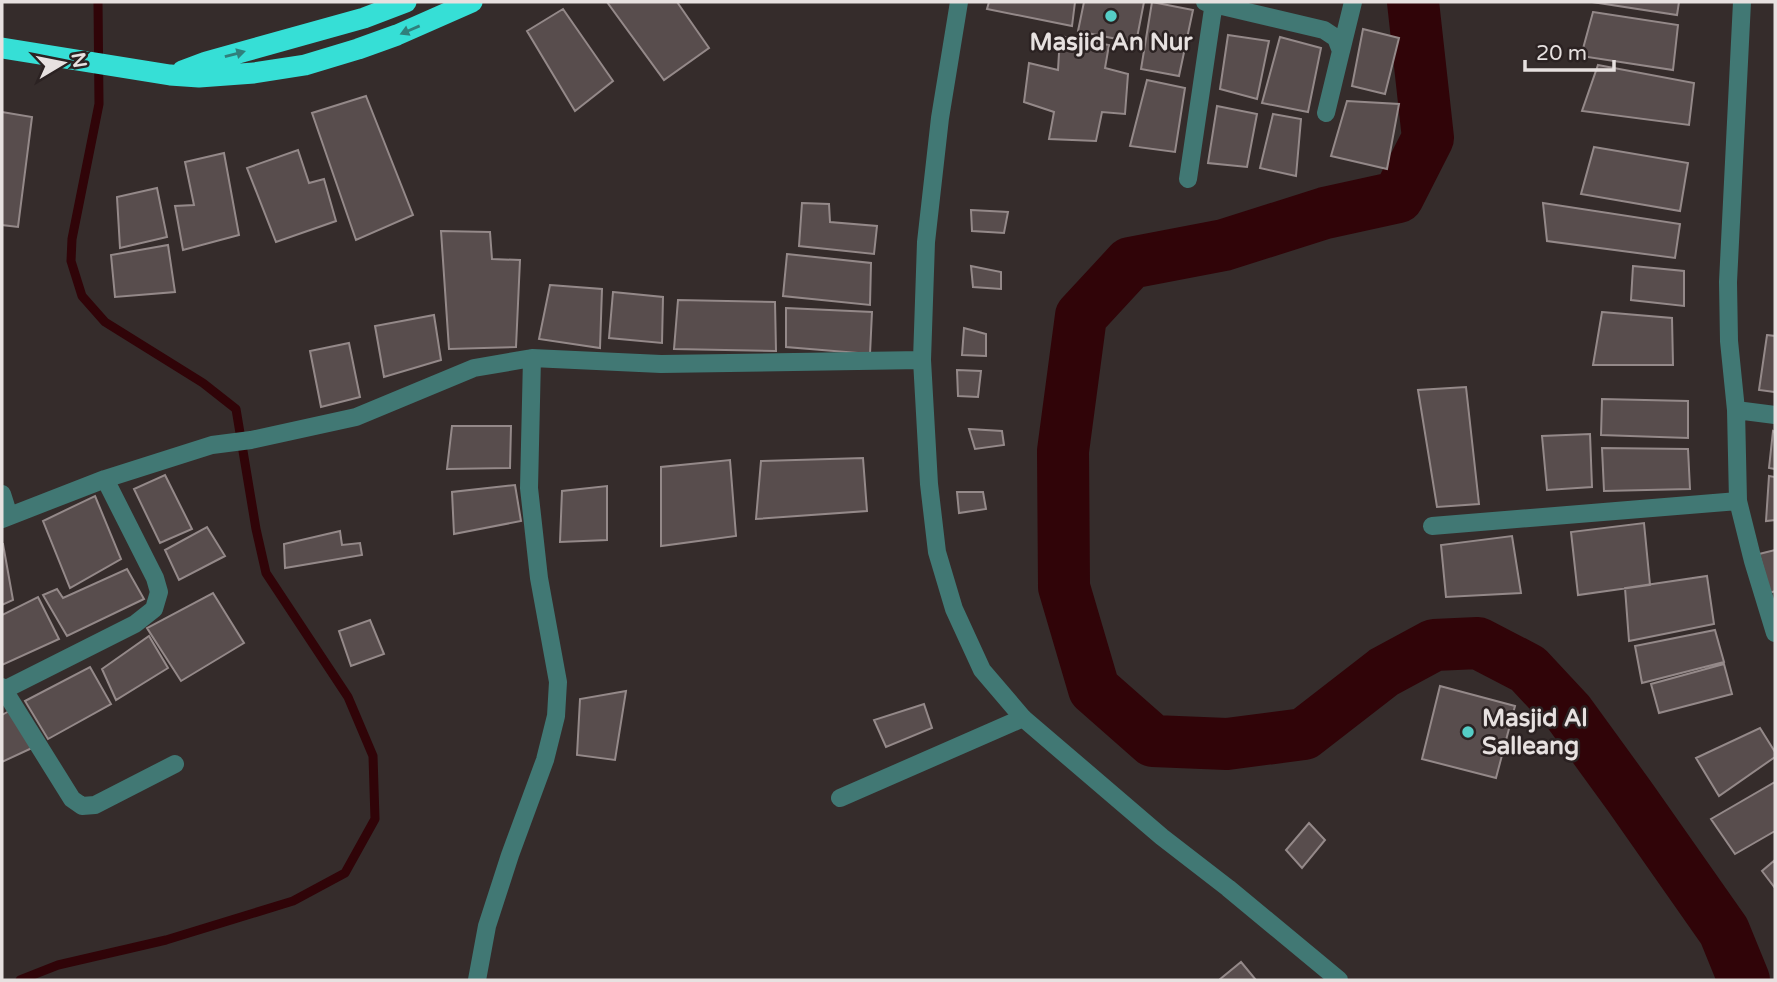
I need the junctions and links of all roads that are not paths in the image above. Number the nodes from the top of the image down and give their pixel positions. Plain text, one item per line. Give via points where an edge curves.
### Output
1 (406, 2) edge
2 (472, 2) edge
3 (959, 2) edge
4 (1353, 2) edge
5 (1742, 2) edge
6 (1211, 3) edge
7 (2, 48) edge
8 (1341, 51) junction
9 (170, 75) junction
10 (1326, 113) dead end
11 (1188, 179) dead end
12 (532, 358) junction
13 (922, 359) junction
14 (1736, 410) junction
15 (1775, 415) edge
16 (105, 479) junction
17 (2, 494) edge
18 (1738, 501) junction
19 (5, 518) edge
20 (1432, 526) dead end
21 (1775, 633) edge
22 (3, 689) edge
23 (1023, 718) junction
24 (175, 764) dead end
25 (840, 798) dead end
26 (477, 980) edge
27 (1339, 980) edge

9 -> 1 highway
2 -> 9 highway via 358,50 305,65 254,73
3 - 13 street via 926,242
4 - 8 street
5 - 14 street via 1728,282 1728,341
6 - 8 street via 1324,30 1336,38
6 - 11 street
7 - 9 highway
8 - 10 street
12 - 13 street via 661,364
12 - 16 street via 474,368 356,417 212,445
12 - 26 street via 529,488 558,682 556,716 488,926
13 - 23 street via 937,552 954,609 982,670
14 - 15 street
14 - 18 street
16 - 19 street
16 - 22 street via 155,578 159,592 154,609 135,624
17 - 19 street
18 - 20 street
18 - 21 street
22 - 24 street via 72,799 82,806 95,805
23 - 25 street
23 - 27 street

